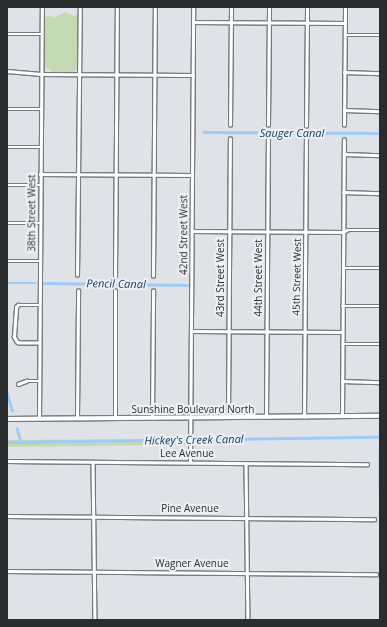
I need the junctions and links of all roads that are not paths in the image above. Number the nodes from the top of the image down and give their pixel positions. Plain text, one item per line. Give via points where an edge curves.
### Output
1 (42, 7) edge
2 (80, 7) edge
3 (117, 7) edge
4 (155, 7) edge
5 (193, 7) edge
6 (231, 7) edge
7 (269, 7) edge
8 (307, 7) edge
9 (345, 7) edge
10 (193, 22) junction
11 (231, 22) junction
12 (269, 23) junction
13 (306, 23) junction
14 (345, 23) junction
15 (7, 34) edge
16 (42, 34) junction
17 (344, 35) junction
18 (380, 35) edge
19 (7, 71) edge
20 (344, 72) junction
21 (380, 73) edge
22 (41, 74) junction
23 (79, 74) junction
24 (117, 74) junction
25 (155, 75) junction
26 (192, 75) junction
27 (7, 109) edge
28 (41, 109) junction
29 (344, 110) junction
30 (380, 111) edge
31 (230, 125) dead end
32 (268, 125) dead end
33 (344, 125) dead end
34 (306, 126) dead end
35 (306, 137) dead end
36 (230, 139) dead end
37 (268, 140) dead end
38 (344, 140) dead end
39 (7, 147) edge
40 (40, 148) junction
41 (344, 154) junction
42 (380, 155) edge
43 (40, 174) junction
44 (78, 174) junction
45 (116, 174) junction
46 (154, 175) junction
47 (192, 175) junction
48 (7, 185) edge
49 (40, 185) junction
50 (343, 192) junction
51 (380, 193) edge
52 (7, 223) edge
53 (40, 223) junction
54 (379, 230) edge
55 (192, 232) junction
56 (229, 232) junction
57 (267, 232) junction
58 (305, 232) junction
59 (343, 232) junction
60 (7, 261) edge
61 (40, 261) junction
62 (343, 268) junction
63 (380, 268) edge
64 (78, 275) dead end
65 (115, 276) dead end
66 (153, 276) dead end
67 (78, 291) dead end
68 (115, 291) dead end
69 (153, 291) dead end
70 (40, 305) junction
71 (342, 306) junction
72 (380, 306) edge
73 (191, 331) junction
74 (229, 332) junction
75 (266, 332) junction
76 (304, 332) junction
77 (342, 332) junction
78 (39, 343) junction
79 (342, 344) junction
80 (380, 344) edge
81 (39, 381) junction
82 (342, 382) junction
83 (380, 382) edge
84 (18, 384) dead end
85 (304, 416) junction
86 (342, 416) junction
87 (380, 416) edge
88 (228, 417) junction
89 (266, 417) junction
90 (114, 418) junction
91 (152, 418) junction
92 (190, 418) junction
93 (7, 419) edge
94 (38, 419) junction
95 (77, 419) junction
96 (7, 461) edge
97 (93, 462) junction
98 (190, 462) junction
99 (246, 463) junction
100 (367, 464) dead end
101 (7, 516) edge
102 (94, 517) junction
103 (247, 518) junction
104 (374, 519) dead end
105 (7, 571) edge
106 (94, 571) junction
107 (247, 573) junction
108 (376, 574) dead end
109 (95, 620) edge
110 (248, 620) edge

1 - 16 street, 38th Street West
2 - 23 street
3 - 24 street
4 - 25 street
5 - 10 street, 42nd Street West
6 - 11 street
7 - 12 street
8 - 13 street
9 - 14 street
10 - 11 street
10 - 26 street, 42nd Street West
11 - 12 street
11 - 31 street
12 - 13 street
12 - 32 street
13 - 14 street
13 - 34 street
14 - 17 street
15 - 16 street
16 - 22 street, 38th Street West
17 - 18 street
17 - 20 street
19 - 22 street
20 - 21 street
20 - 29 street
22 - 23 street
22 - 28 street, 38th Street West
23 - 24 street
23 - 44 street
24 - 25 street
24 - 45 street
25 - 26 street
25 - 46 street
26 - 47 street, 42nd Street West
27 - 28 street
28 - 40 street, 38th Street West
29 - 30 street
29 - 33 street
35 - 58 street, 45th Street West
36 - 56 street, 43rd Street West
37 - 57 street, 44th Street West
38 - 41 street
39 - 40 street
40 - 43 street, 38th Street West
41 - 42 street
41 - 50 street
43 - 44 street
43 - 49 street, 38th Street West
44 - 45 street
44 - 64 street
45 - 46 street
45 - 65 street
46 - 47 street
46 - 66 street
47 - 55 street, 42nd Street West
48 - 49 street
49 - 53 street, 38th Street West
50 - 51 street
50 - 59 street
52 - 53 street
53 - 61 street, 38th Street West
54 - 59 street
55 - 56 street
55 - 73 street, 42nd Street West
56 - 57 street
56 - 74 street, 43rd Street West
57 - 58 street
57 - 75 street, 44th Street West
58 - 59 street
58 - 76 street, 45th Street West
59 - 62 street
60 - 61 street
61 - 70 street, 38th Street West
62 - 63 street
62 - 71 street
67 - 95 street
68 - 90 street
69 - 91 street
70 - 78 street, 38th Street West
70 - 78 street via 16,307 14,337 19,343
71 - 72 street
71 - 77 street
73 - 74 street
73 - 92 street, 42nd Street West
74 - 75 street
74 - 88 street, 43rd Street West
75 - 76 street
75 - 89 street, 44th Street West
76 - 77 street
76 - 85 street, 45th Street West
77 - 79 street
78 - 81 street, 38th Street West
79 - 80 street
79 - 82 street
81 - 84 street via 26,380
81 - 94 street, 38th Street West
82 - 83 street
82 - 86 street
85 - 86 street, Sunshine Boulevard North
85 - 89 street, Sunshine Boulevard North
86 - 87 street, Sunshine Boulevard North
88 - 89 street, Sunshine Boulevard North
88 - 92 street, Sunshine Boulevard North
90 - 91 street, Sunshine Boulevard North
90 - 95 street, Sunshine Boulevard North
91 - 92 street, Sunshine Boulevard North
92 - 98 street, 42nd Street West
93 - 94 street, Sunshine Boulevard North
94 - 95 street, Sunshine Boulevard North
96 - 97 street, Lee Avenue
97 - 98 street, Lee Avenue
97 - 102 street
98 - 99 street, Lee Avenue
99 - 100 street, Lee Avenue
99 - 103 street
101 - 102 street, Pine Avenue
102 - 103 street, Pine Avenue
102 - 106 street
103 - 104 street, Pine Avenue
103 - 107 street
105 - 106 street, Wagner Avenue
106 - 107 street, Wagner Avenue
106 - 109 street
107 - 108 street, Wagner Avenue
107 - 110 street

